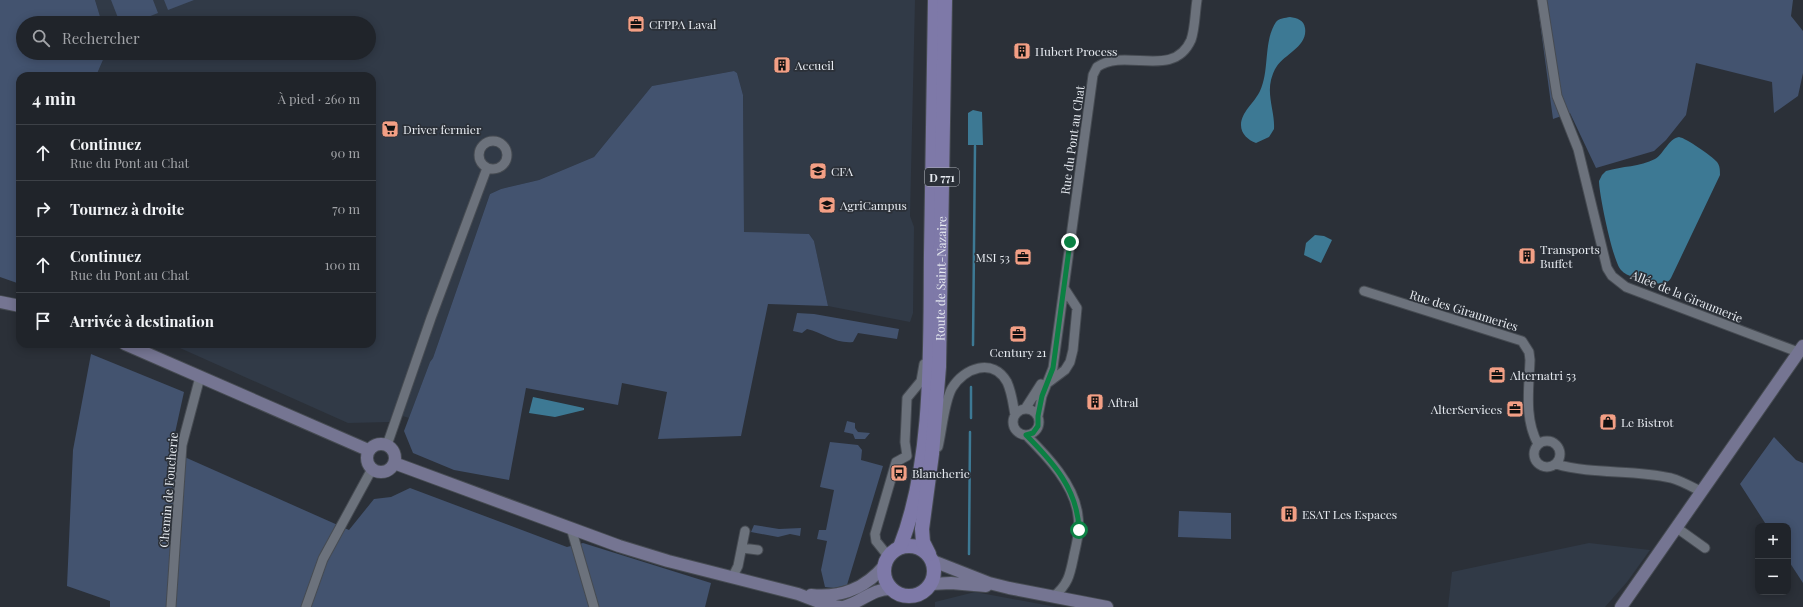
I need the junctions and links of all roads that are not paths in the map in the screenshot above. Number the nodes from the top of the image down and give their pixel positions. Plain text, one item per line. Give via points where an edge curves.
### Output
1 (935, 0) edge
2 (945, 0) edge
3 (1197, 0) edge
4 (1542, 0) edge
5 (487, 168) dead end
6 (1064, 288) junction
7 (1364, 291) dead end
8 (0, 302) edge
9 (16, 305) edge
10 (930, 321) junction
11 (134, 348) edge
12 (1800, 349) edge
13 (1054, 360) junction
14 (200, 377) junction
15 (1049, 382) junction
16 (1024, 409) junction
17 (1015, 415) junction
18 (1038, 416) junction
19 (1026, 435) junction
20 (1538, 444) junction
21 (387, 445) junction
22 (368, 450) junction
23 (907, 456) junction
24 (394, 463) junction
25 (1556, 464) junction
26 (921, 465) junction
27 (372, 469) junction
28 (1702, 492) junction
29 (927, 498) junction
30 (572, 528) junction
31 (1677, 528) junction
32 (745, 531) dead end
33 (900, 547) junction
34 (742, 548) junction
35 (1705, 548) dead end
36 (758, 550) dead end
37 (931, 557) junction
38 (886, 560) junction
39 (732, 578) junction
40 (866, 583) junction
41 (931, 584) junction
42 (1009, 588) junction
43 (798, 594) junction
44 (1053, 596) junction
45 (897, 597) edge
46 (919, 600) edge
47 (848, 606) edge
48 (171, 607) edge
49 (306, 607) edge
50 (594, 607) edge
51 (1107, 607) edge
52 (1622, 607) edge

1 - 10 main road, Route de Saint-Nazaire
2 - 29 main road, Route de Saint-Nazaire / D 771 via 939,367
3 - 6 street, Rue du Pont au Chat via 1191,38 1177,58 1111,61 1097,67 1093,75
4 - 12 street, Allée de la Giraumerie via 1557,96 1578,149 1607,268 1612,276 1626,287
5 - 21 street
6 - 13 street, Rue du Pont au Chat
6 - 15 street via 1077,308 1072,350 1070,362 1065,370
7 - 20 street, Rue des Giraumeries via 1522,341 1529,352 1530,360 1529,421
8 - 9 street
10 - 23 street via 921,381 907,398
10 - 26 main road, Route de Saint-Nazaire
11 - 14 street
12 - 28 street
13 - 15 street
13 - 16 street via 1037,393
14 - 22 street
14 - 48 street, Chemin de Foucherie via 182,445
15 - 18 street via 1042,396
16 - 17 street
16 - 18 street
17 - 19 street via 1014,426 1017,432
17 - 29 street via 1006,381 992,369 971,370 960,377 951,389 947,402
18 - 19 street via 1039,422 1035,431
19 - 44 street via 1064,481 1078,511 1079,530 1071,572 1068,582
20 - 25 street via 1546,441 1554,443 1559,449 1560,457
20 - 25 street, Rue des Giraumeries via 1534,451 1534,459 1540,466
21 - 22 street via 375,444
21 - 24 street via 393,451
22 - 27 street via 366,458
23 - 26 street
23 - 38 street via 896,462 875,534
24 - 27 street via 384,471
24 - 30 street
25 - 28 street, Rue des Giraumeries via 1575,470 1671,478
26 - 33 main road, Route de Saint-Nazaire via 908,525
27 - 49 street via 323,559
28 - 31 street
29 - 37 main road, Route de Saint-Nazaire via 922,529 923,542
30 - 39 street via 668,562
30 - 50 street
31 - 35 street
31 - 52 street
32 - 34 street
33 - 37 main road via 915,546
33 - 38 main road
34 - 36 street
34 - 39 street
37 - 41 main road via 935,576
37 - 42 street via 989,583
38 - 40 street
38 - 45 main road via 885,579
39 - 43 street
40 - 43 street via 845,594 834,596
40 - 47 street
41 - 42 street via 952,583
41 - 46 main road
42 - 44 street
43 - 47 street via 827,605
44 - 51 street
45 - 46 main road via 906,596
45 - 47 street via 874,591

